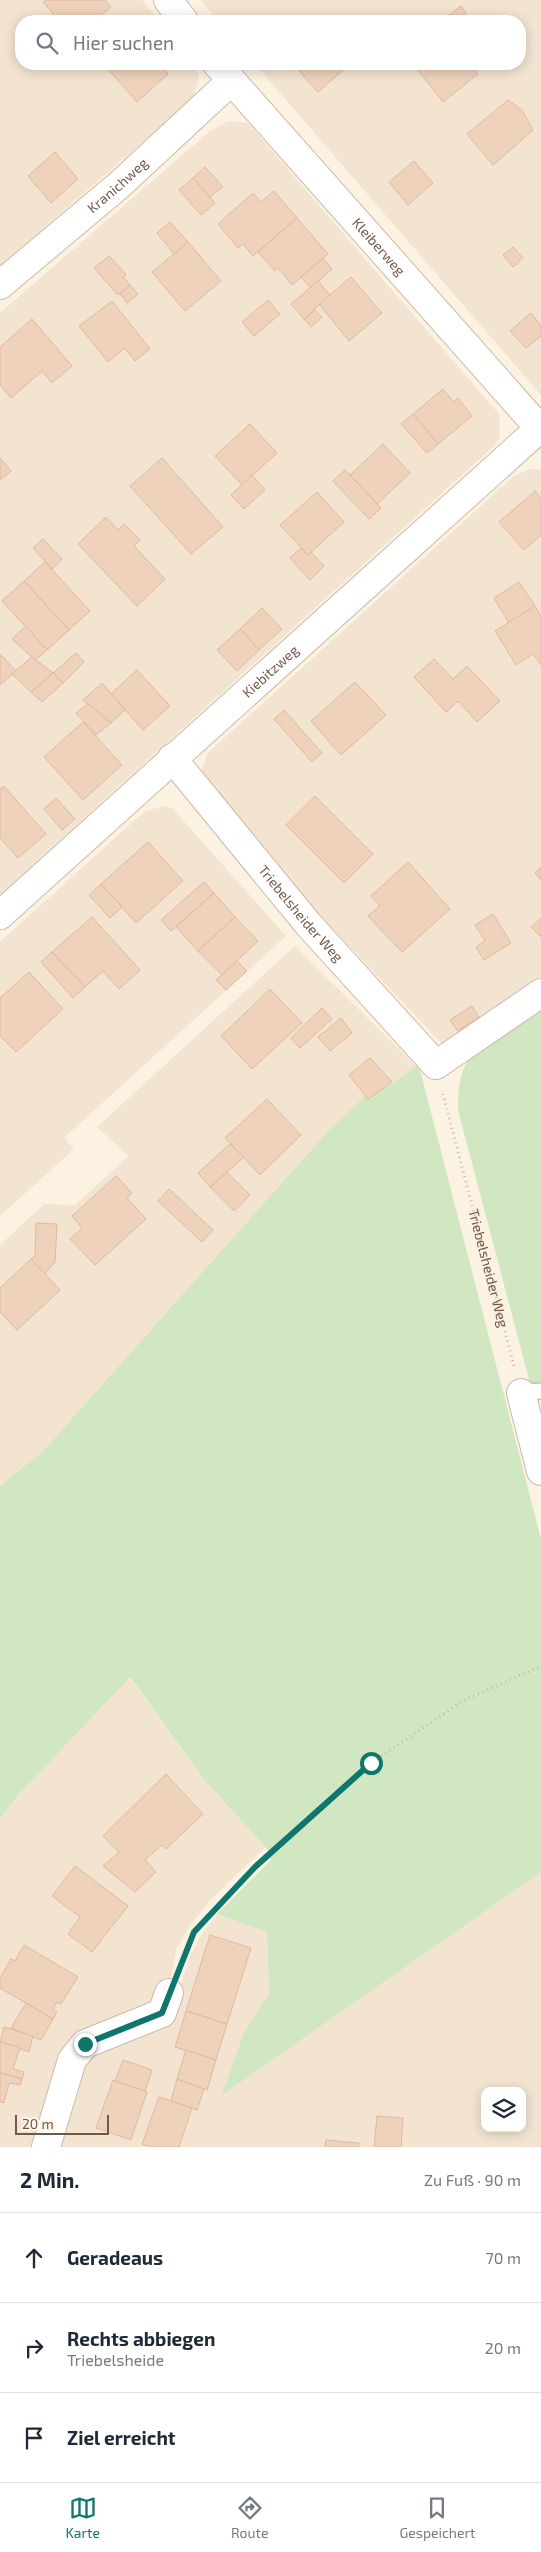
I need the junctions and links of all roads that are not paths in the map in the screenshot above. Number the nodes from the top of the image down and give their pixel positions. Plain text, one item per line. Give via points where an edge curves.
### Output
1 (168, 0) edge
2 (179, 15) edge
3 (224, 73) edge
4 (0, 285) edge
5 (540, 430) edge
6 (172, 758) junction
7 (0, 915) edge
8 (541, 993) edge
9 (531, 1392) edge
10 (541, 1471) edge
11 (169, 1994) road end
12 (46, 2147) edge

1 - 2 street
3 - 4 street, Kranichweg via 118,186
3 - 5 street, Kleiberweg
5 - 6 street, Kiebitzweg
6 - 7 street, Kiebitzweg
6 - 8 street, Triebelsheider Weg via 308,924 436,1065
9 - 10 street
11 - 12 street via 162,2013 85,2044 72,2060

